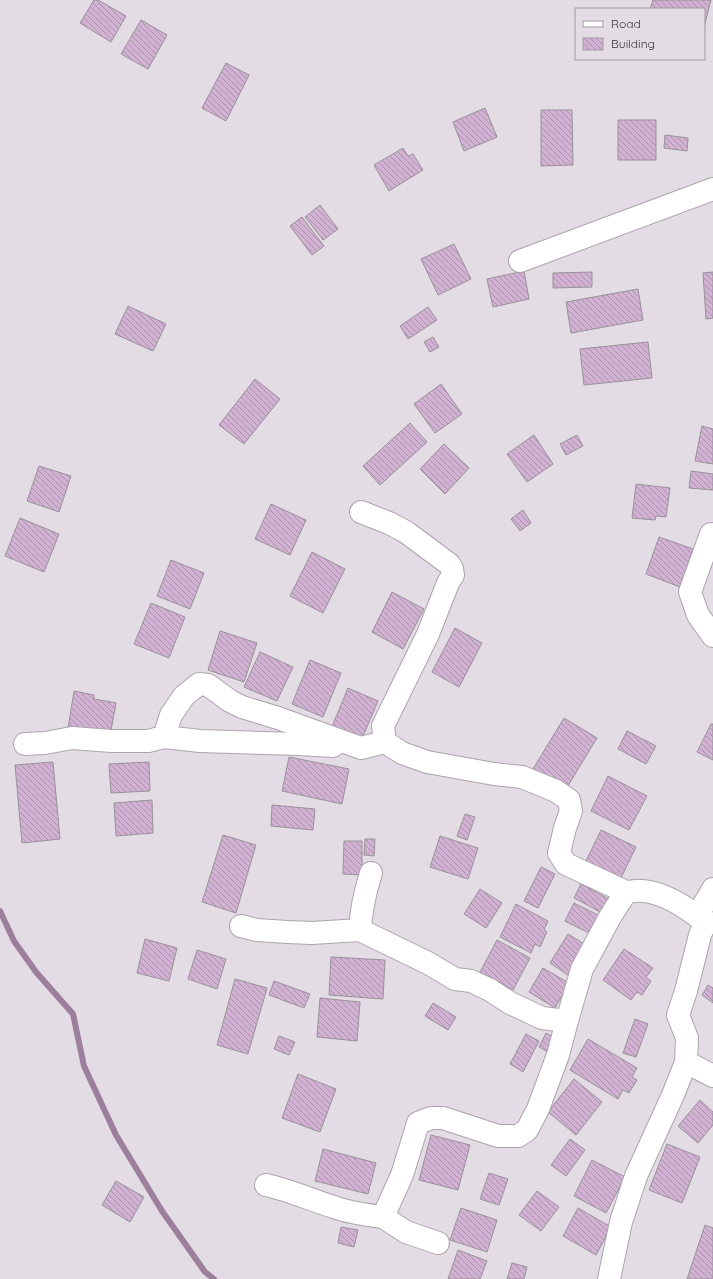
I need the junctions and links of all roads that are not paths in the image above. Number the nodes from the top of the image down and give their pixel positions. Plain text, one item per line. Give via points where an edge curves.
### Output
1 (713, 188) edge
2 (520, 261) dead end
3 (361, 512) dead end
4 (713, 535) edge
5 (713, 636) edge
6 (164, 738) junction
7 (385, 742) junction
8 (25, 744) dead end
9 (361, 748) junction
10 (371, 873) dead end
11 (713, 889) edge
12 (626, 892) junction
13 (706, 922) edge
14 (241, 926) dead end
15 (360, 930) junction
16 (567, 1021) junction
17 (686, 1062) junction
18 (713, 1076) edge
19 (266, 1185) dead end
20 (383, 1217) junction
21 (438, 1242) dead end
22 (609, 1279) edge

1 - 2 street
3 - 7 street via 406,532 449,564 453,575 428,634 383,726
4 - 5 street via 711,534 690,592 698,615
6 - 8 street via 148,741 72,738
6 - 9 street
6 - 9 street via 171,715 184,696 200,684 208,685 242,707
7 - 9 street
7 - 12 street via 402,753 427,762 522,777 556,791 569,800 571,811 559,853 566,864
10 - 15 street via 361,912
11 - 13 street
12 - 13 street via 642,890 662,895
12 - 16 street via 610,916 582,970
13 - 17 street via 700,934 678,1015 687,1038
14 - 15 street via 257,930 312,933
15 - 16 street via 455,979 471,981 542,1018
16 - 20 street via 558,1055 538,1109 527,1130 518,1136 498,1136 443,1118 431,1118 418,1123 402,1175
17 - 18 street
17 - 22 street via 674,1095 636,1176 621,1222
19 - 20 street via 335,1208
20 - 21 street via 406,1232

